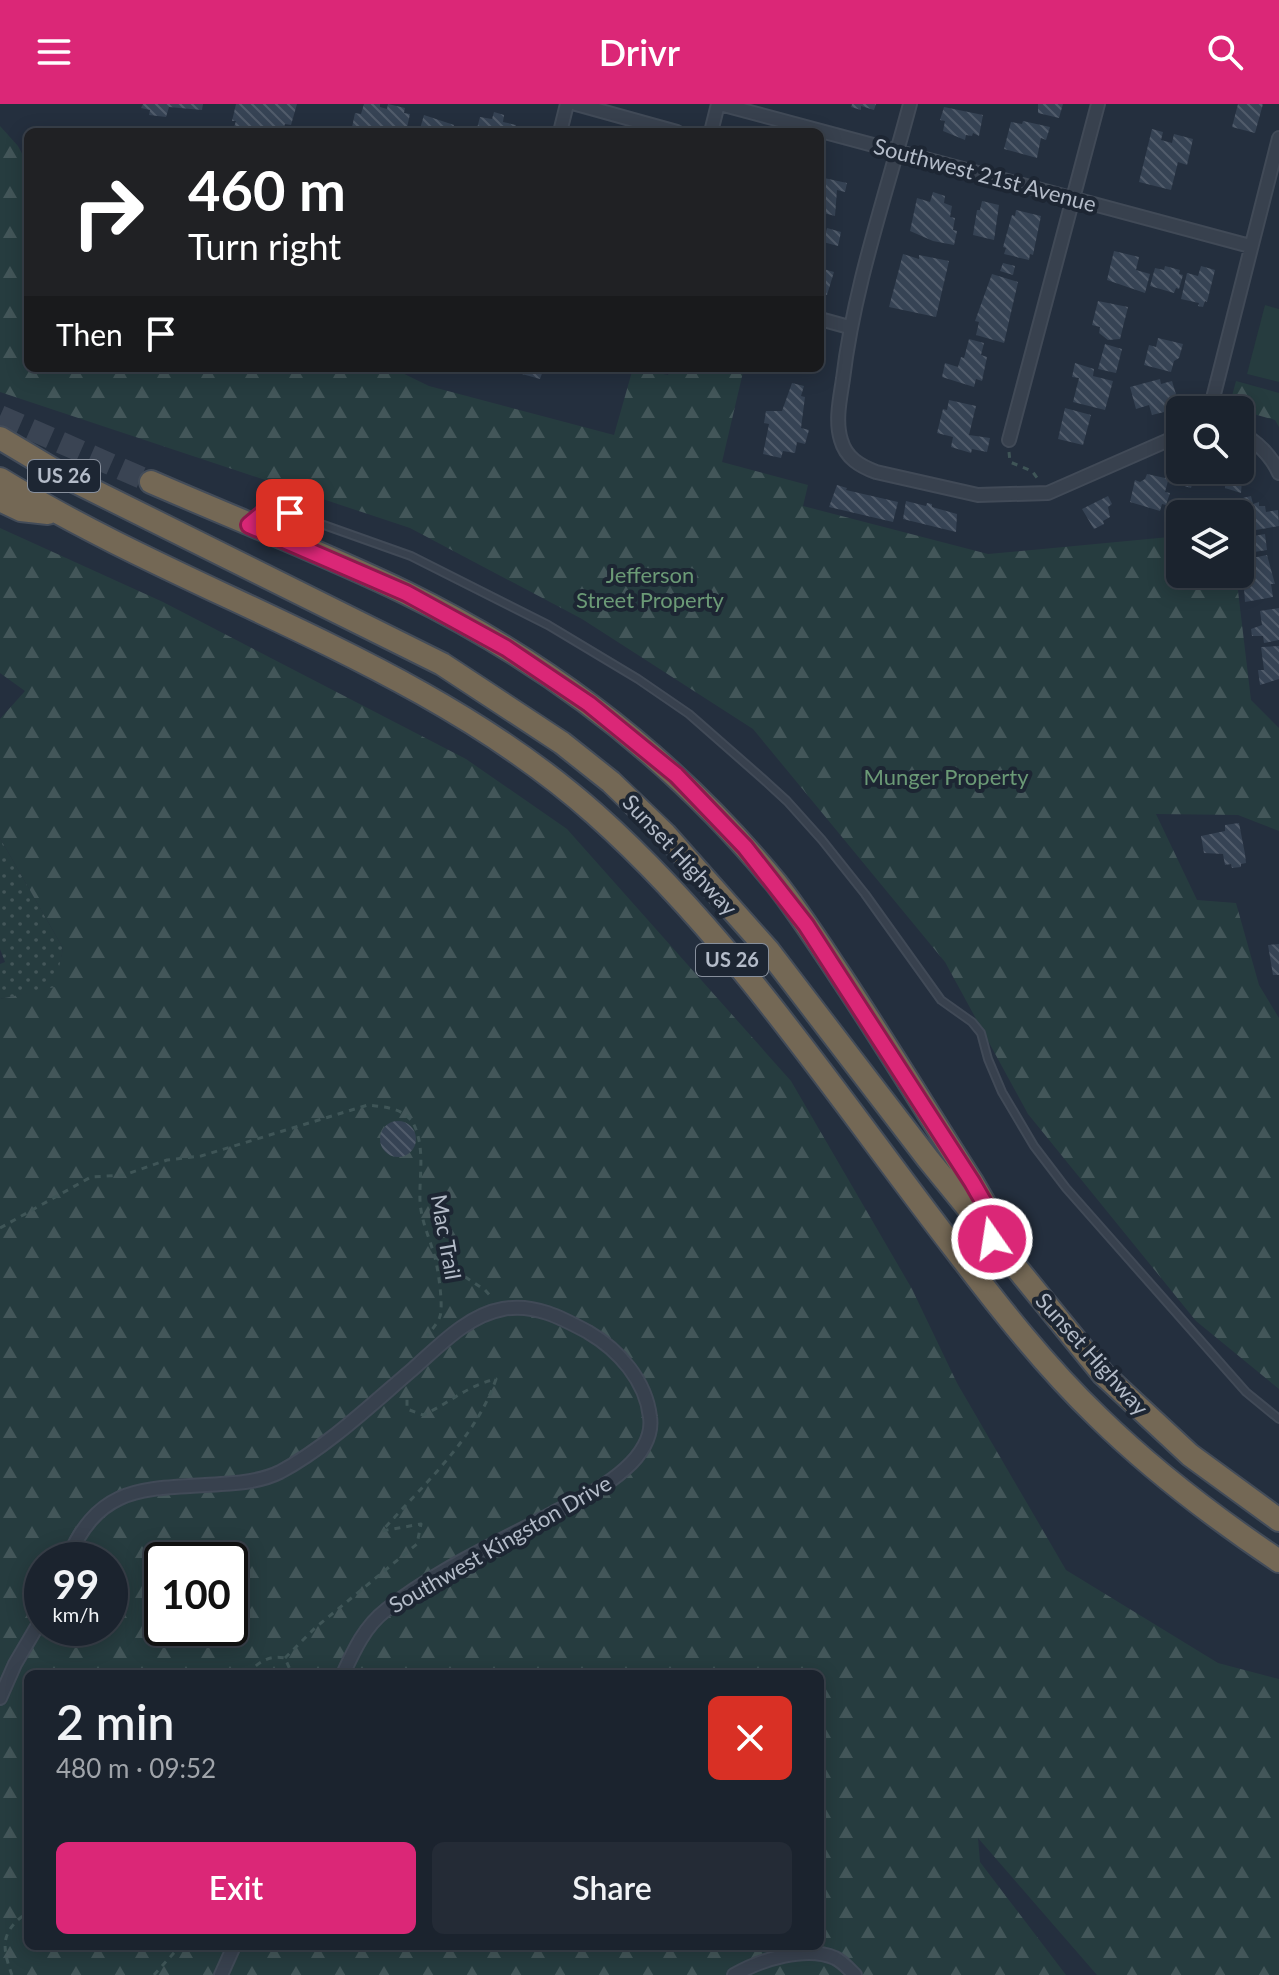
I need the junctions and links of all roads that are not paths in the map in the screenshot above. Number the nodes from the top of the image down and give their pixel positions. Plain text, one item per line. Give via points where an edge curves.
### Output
1 (567, 104) edge
2 (576, 104) edge
3 (719, 104) edge
4 (910, 104) edge
5 (1098, 104) edge
6 (561, 128) edge
7 (663, 128) edge
8 (712, 128) edge
9 (806, 128) edge
10 (824, 133) edge
11 (1279, 138) edge
12 (897, 153) junction
13 (1073, 198) junction
14 (1250, 246) junction
15 (824, 320) edge
16 (849, 327) junction
17 (1213, 396) edge
18 (0, 438) edge
19 (1009, 440) road end
20 (1166, 441) edge
21 (1254, 443) edge
22 (1279, 473) edge
23 (0, 479) edge
24 (151, 482) tunnel mouth
25 (0, 500) edge
26 (57, 514) junction
27 (249, 525) junction
28 (992, 1239) junction
29 (1279, 1419) edge
30 (1279, 1520) edge
31 (76, 1542) edge
32 (1279, 1561) edge
33 (26, 1646) edge
34 (345, 1670) edge
35 (0, 1698) edge
36 (232, 1950) edge
37 (221, 1975) edge
38 (734, 1975) edge
39 (855, 1975) edge

1 - 6 street
2 - 7 street
3 - 8 street
3 - 9 street, Southwest 21st Avenue
4 - 12 street
5 - 13 street
10 - 12 street, Southwest 21st Avenue
11 - 14 street
12 - 13 street, Southwest 21st Avenue
12 - 16 street
13 - 14 street, Southwest 21st Avenue
13 - 19 street
14 - 17 street
15 - 16 street
16 - 20 street via 839,430 856,462 876,472 978,495 1048,493
18 - 28 highway, Sunset Highway / US 26 via 62,475 442,664 611,782 768,950
21 - 22 street
23 - 26 highway, Sunset Highway / US 26
24 - 27 highway
25 - 26 highway via 21,510
26 - 32 highway, Sunset Highway / US 26 via 430,697 521,755 596,815 671,888 726,953 1039,1353 1145,1460
27 - 28 highway via 406,593 506,648 589,704 676,775 745,847 806,925 972,1182 991,1215
27 - 29 lane via 267,510 290,513 411,556 548,625 689,714 805,821 941,1000 981,1033 1002,1092 1066,1188 1246,1392
28 - 30 highway, Sunset Highway / US 26 via 1133,1404 1212,1472
31 - 34 street, Southwest Kingston Drive via 110,1501 147,1490 241,1483 278,1473 465,1326 502,1309 548,1312 597,1338 638,1379 651,1424 644,1446 625,1469 597,1489 384,1611 363,1635
33 - 35 street
36 - 37 street
38 - 39 street via 766,1960 808,1954 832,1957

